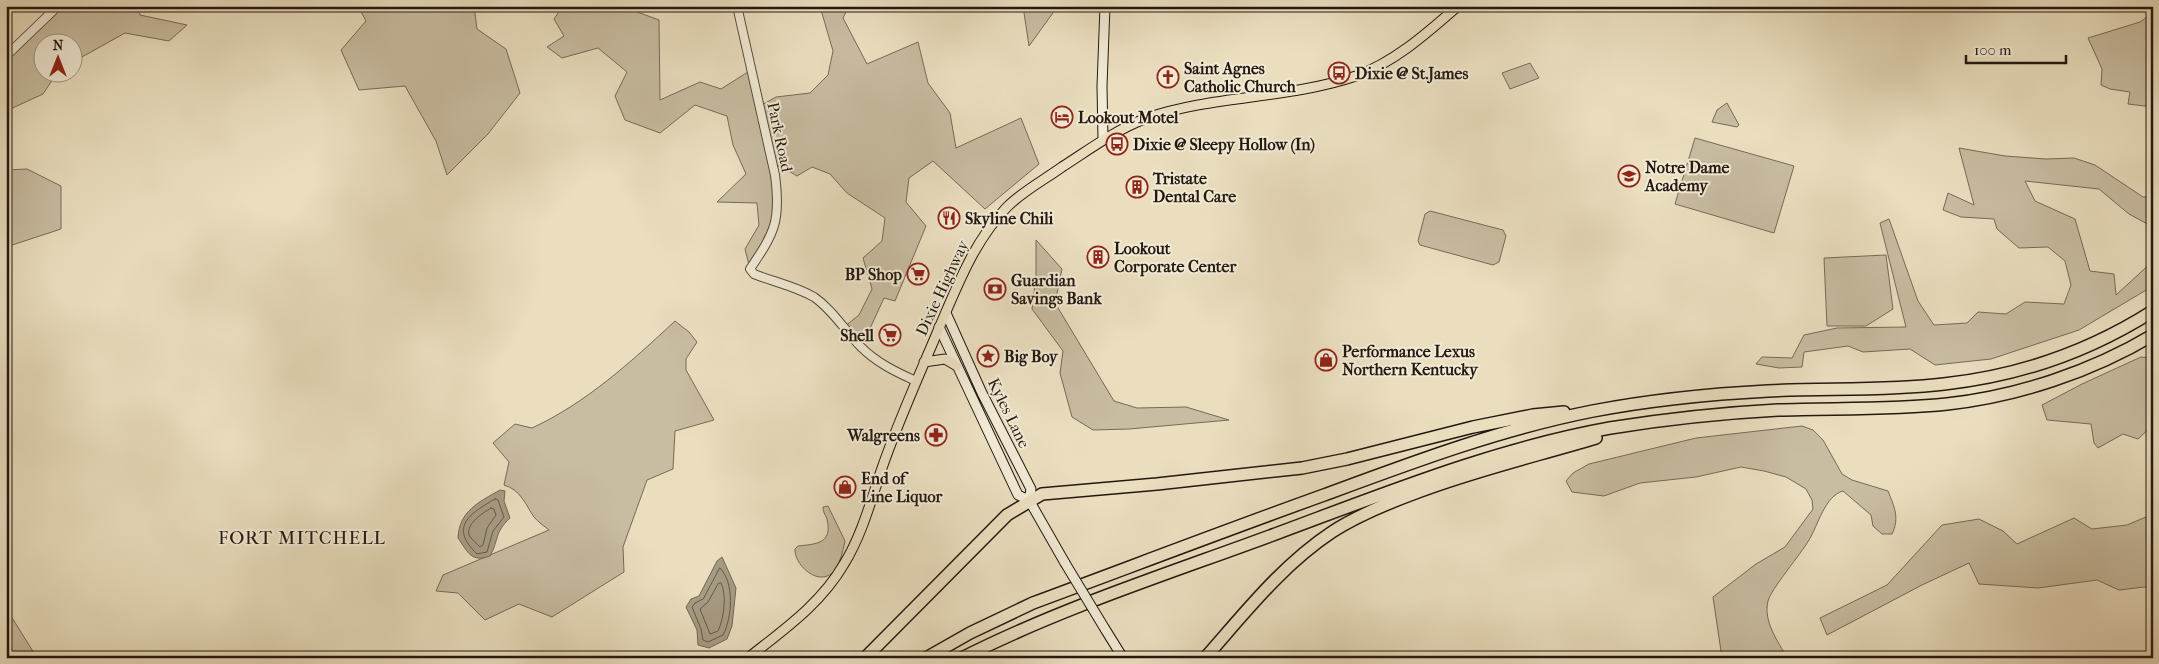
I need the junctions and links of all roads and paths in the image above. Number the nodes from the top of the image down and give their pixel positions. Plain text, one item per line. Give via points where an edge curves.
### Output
1 (58, 6) edge
2 (737, 6) edge
3 (1105, 6) edge
4 (1458, 6) edge
5 (6, 56) edge
6 (1103, 140) junction
7 (2153, 311) edge
8 (946, 313) junction
9 (940, 327) junction
10 (2153, 335) edge
11 (924, 362) junction
12 (957, 366) junction
13 (916, 381) junction
14 (1593, 412) junction
15 (1650, 422) junction
16 (1029, 500) junction
17 (748, 658) edge
18 (865, 658) edge
19 (926, 658) edge
20 (962, 658) edge
21 (1123, 658) edge
22 (1205, 658) edge

1 - 5 street
2 - 13 street, Park Road via 778,198 777,221 770,240 750,269 754,274 814,297 872,357
3 - 6 main road
4 - 6 main road, Dixie Highway via 1412,44 1384,63 1356,76 1312,88 1163,114 1138,122
6 - 8 main road, Dixie Highway via 1009,205 974,251
7 - 14 highway via 2072,353 1969,381 1721,394
8 - 9 main road, Dixie Highway
8 - 16 main road, Kyles Lane via 1031,489
9 - 11 main road, Dixie Highway
9 - 12 main road, Kyles Lane
10 - 15 highway via 2077,372 1986,398 1914,406 1733,413
11 - 12 main road via 945,359
11 - 13 main road, Dixie Highway
12 - 16 main road, Kyles Lane via 1018,496
13 - 17 main road, Dixie Highway via 846,562 804,613
14 - 16 highway via 1525,416 1302,468 1042,494
14 - 19 highway via 1467,444 1231,528 1033,603 970,632
15 - 20 highway via 1576,435 1476,462 1038,621
15 - 22 highway via 1475,472 1368,512 1332,532 1282,573
16 - 18 highway via 1006,515
16 - 21 main road, Kyles Lane, bridge

